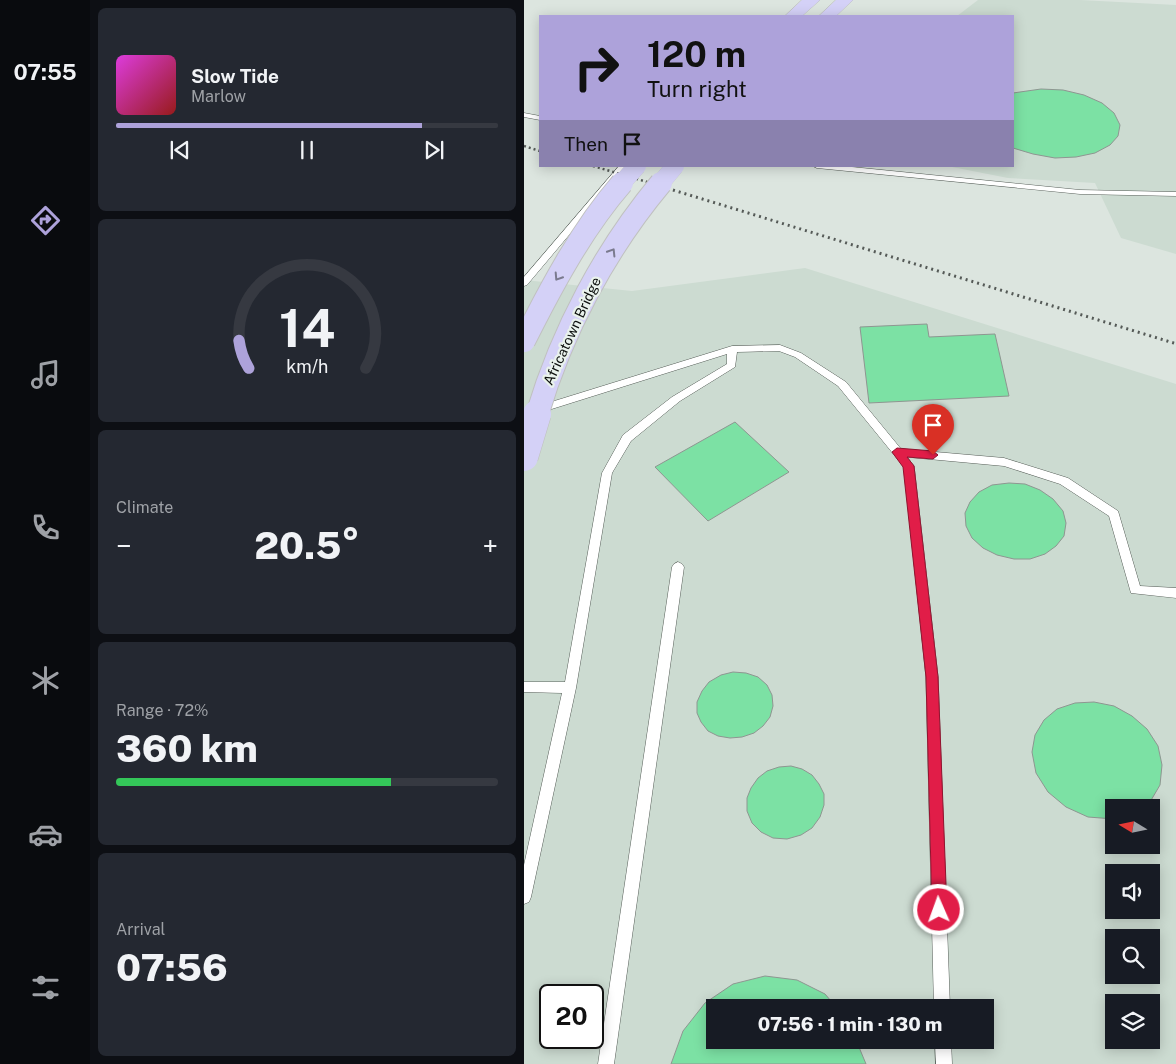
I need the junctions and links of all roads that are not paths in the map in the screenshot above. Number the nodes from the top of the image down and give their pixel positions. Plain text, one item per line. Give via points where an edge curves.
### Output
1 (812, 0) edge
2 (845, 0) edge
3 (794, 15) edge
4 (828, 15) edge
5 (524, 115) edge
6 (539, 118) edge
7 (622, 167) edge
8 (636, 167) edge
9 (675, 167) edge
10 (828, 167) edge
11 (1176, 194) edge
12 (524, 283) edge
13 (524, 341) edge
14 (732, 349) junction
15 (524, 414) edge
16 (897, 452) junction
17 (524, 457) edge
18 (678, 567) dead end
19 (1176, 593) edge
20 (524, 687) edge
21 (570, 688) junction
22 (524, 897) edge
23 (942, 999) edge
24 (943, 1049) edge
25 (606, 1064) edge
26 (944, 1064) edge

1 - 3 main road
2 - 4 main road
5 - 6 lane
7 - 12 lane
8 -> 13 main road, bridge via 607,200 555,281
17 -> 9 main road, Africatown Bridge, bridge via 547,380 587,292 641,207
10 - 11 lane via 1043,189
14 - 15 lane
14 - 16 lane via 780,348 798,355 842,384
14 - 21 lane via 732,365 676,399 628,438 607,473
16 - 19 lane via 1004,462 1064,481 1114,514 1136,590
16 - 23 lane via 909,466 932,677
18 - 25 lane
20 - 21 lane
21 - 22 lane
24 - 26 lane

